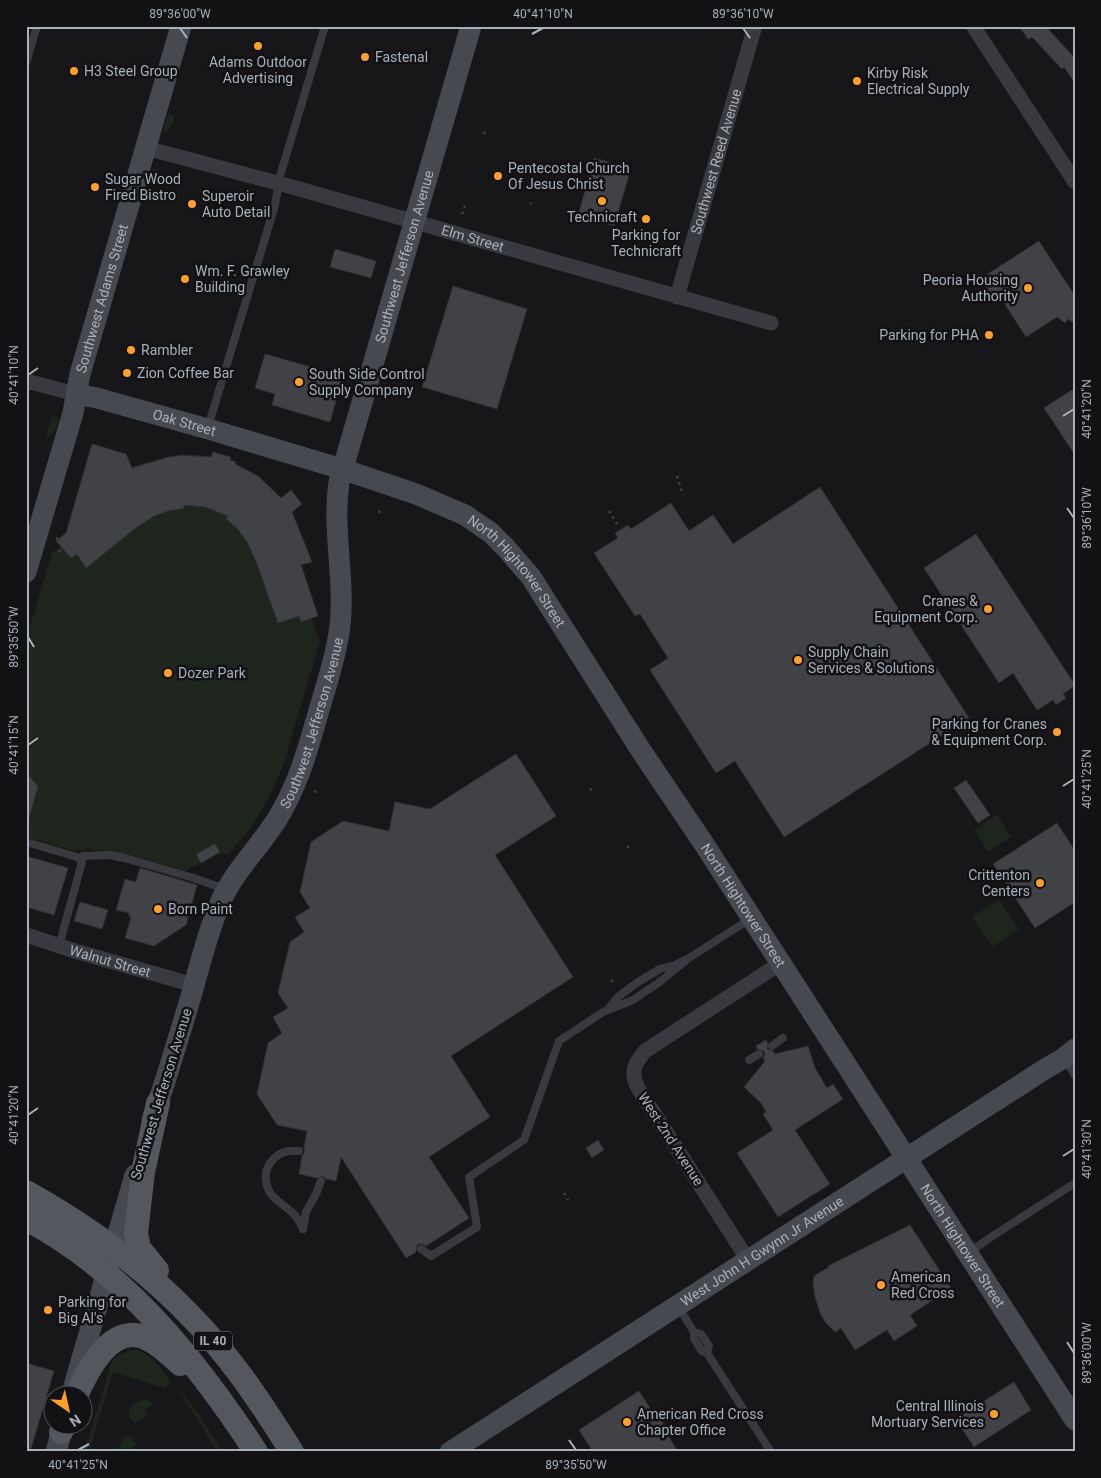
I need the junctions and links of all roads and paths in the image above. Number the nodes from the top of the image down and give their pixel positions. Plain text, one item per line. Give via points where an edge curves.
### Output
1 (37, 26) edge
2 (181, 26) edge
3 (325, 26) edge
4 (471, 26) edge
5 (755, 26) edge
6 (973, 26) edge
7 (26, 63) edge
8 (146, 148) junction
9 (1075, 182) edge
10 (278, 183) junction
11 (465, 206) dead end
12 (462, 214) dead end
13 (415, 222) junction
14 (677, 297) junction
15 (771, 323) dead end
16 (26, 381) edge
17 (76, 394) junction
18 (208, 429) junction
19 (342, 468) junction
20 (677, 476) dead end
21 (683, 495) dead end
22 (609, 511) dead end
23 (618, 524) dead end
24 (58, 550) dead end
25 (62, 555) dead end
26 (26, 572) edge
27 (314, 791) dead end
28 (318, 793) dead end
29 (26, 842) edge
30 (80, 859) junction
31 (227, 890) junction
32 (752, 918) junction
33 (26, 935) edge
34 (59, 946) junction
35 (688, 958) junction
36 (780, 964) junction
37 (611, 980) dead end
38 (614, 984) dead end
39 (194, 985) junction
40 (604, 1012) junction
41 (783, 1038) dead end
42 (772, 1046) dead end
43 (759, 1054) dead end
44 (749, 1060) dead end
45 (1071, 1061) edge
46 (158, 1103) junction
47 (299, 1151) dead end
48 (906, 1159) junction
49 (321, 1181) dead end
50 (1075, 1183) edge
51 (26, 1192) edge
52 (564, 1193) dead end
53 (568, 1200) dead end
54 (26, 1219) edge
55 (114, 1247) junction
56 (421, 1249) dead end
57 (967, 1254) junction
58 (748, 1260) junction
59 (106, 1274) junction
60 (677, 1305) junction
61 (75, 1386) edge
62 (81, 1386) edge
63 (270, 1418) junction
64 (1075, 1420) edge
65 (255, 1452) edge
66 (292, 1452) edge
67 (450, 1452) edge
68 (771, 1452) edge

1 - 7 lane
2 - 8 street, Southwest Adams Street
3 - 10 lane
4 - 13 street, Southwest Jefferson Avenue
5 - 14 street, Southwest Reed Avenue
6 - 9 street
8 - 10 street, Elm Street
8 - 17 street, Southwest Adams Street
10 - 13 street, Elm Street
10 - 18 lane via 276,200
11 - 12 path
13 - 14 street, Elm Street
13 - 19 street, Southwest Jefferson Avenue
14 - 15 street, Elm Street
16 - 17 street, Oak Street
17 - 18 street, Oak Street
17 - 26 street, Southwest Adams Street
18 - 19 street, Oak Street
19 - 31 street, Southwest Jefferson Avenue via 336,521 341,613 330,674 292,792 274,824
19 - 32 street, North Hightower Street via 434,500 458,512 490,533 518,560
20 - 21 path
22 - 23 path
24 - 25 path
27 - 28 path
29 - 30 lane
30 - 31 lane via 82,856 110,855
30 - 34 lane via 82,862
31 - 39 street, Southwest Jefferson Avenue via 210,930
32 - 35 lane
32 - 36 street, North Hightower Street
33 - 34 street, Walnut Street
34 - 39 street, Walnut Street
35 - 40 lane via 633,1000
35 - 40 lane via 638,982
36 - 48 street, North Hightower Street
36 - 58 street, West 2nd Avenue via 645,1051 632,1071 638,1088
37 - 38 path
39 - 46 street, Southwest Jefferson Avenue
40 - 56 lane via 559,1041 524,1140 469,1177 477,1227 431,1256
41 - 42 lane
43 - 44 lane
45 - 48 street, West John H Gwynn Jr Avenue via 1045,1069
46 - 55 street, Southwest Jefferson Avenue
46 - 63 main road via 140,1188 136,1233 139,1248 226,1351
47 - 49 lane via 281,1153 273,1159 265,1175 269,1193 297,1217 303,1228 306,1212
48 - 57 street, North Hightower Street
48 - 58 street, West John H Gwynn Jr Avenue
50 - 57 lane
51 - 55 main road, IL 40
52 - 53 path
54 - 59 main road, IL 40 via 86,1256
55 - 59 street, Southwest Jefferson Avenue
55 - 63 main road, IL 40 via 191,1317 239,1372
57 - 64 street, North Hightower Street
58 - 60 street, West John H Gwynn Jr Avenue
59 - 61 street, Southwest Jefferson Avenue
59 - 65 main road, IL 40 via 180,1347 213,1388
60 - 67 street, West John H Gwynn Jr Avenue
60 - 68 lane via 694,1332 701,1334 709,1346 708,1353
62 - 65 main road via 94,1362 109,1345 126,1337 144,1337 188,1370
63 - 66 main road, IL 40

